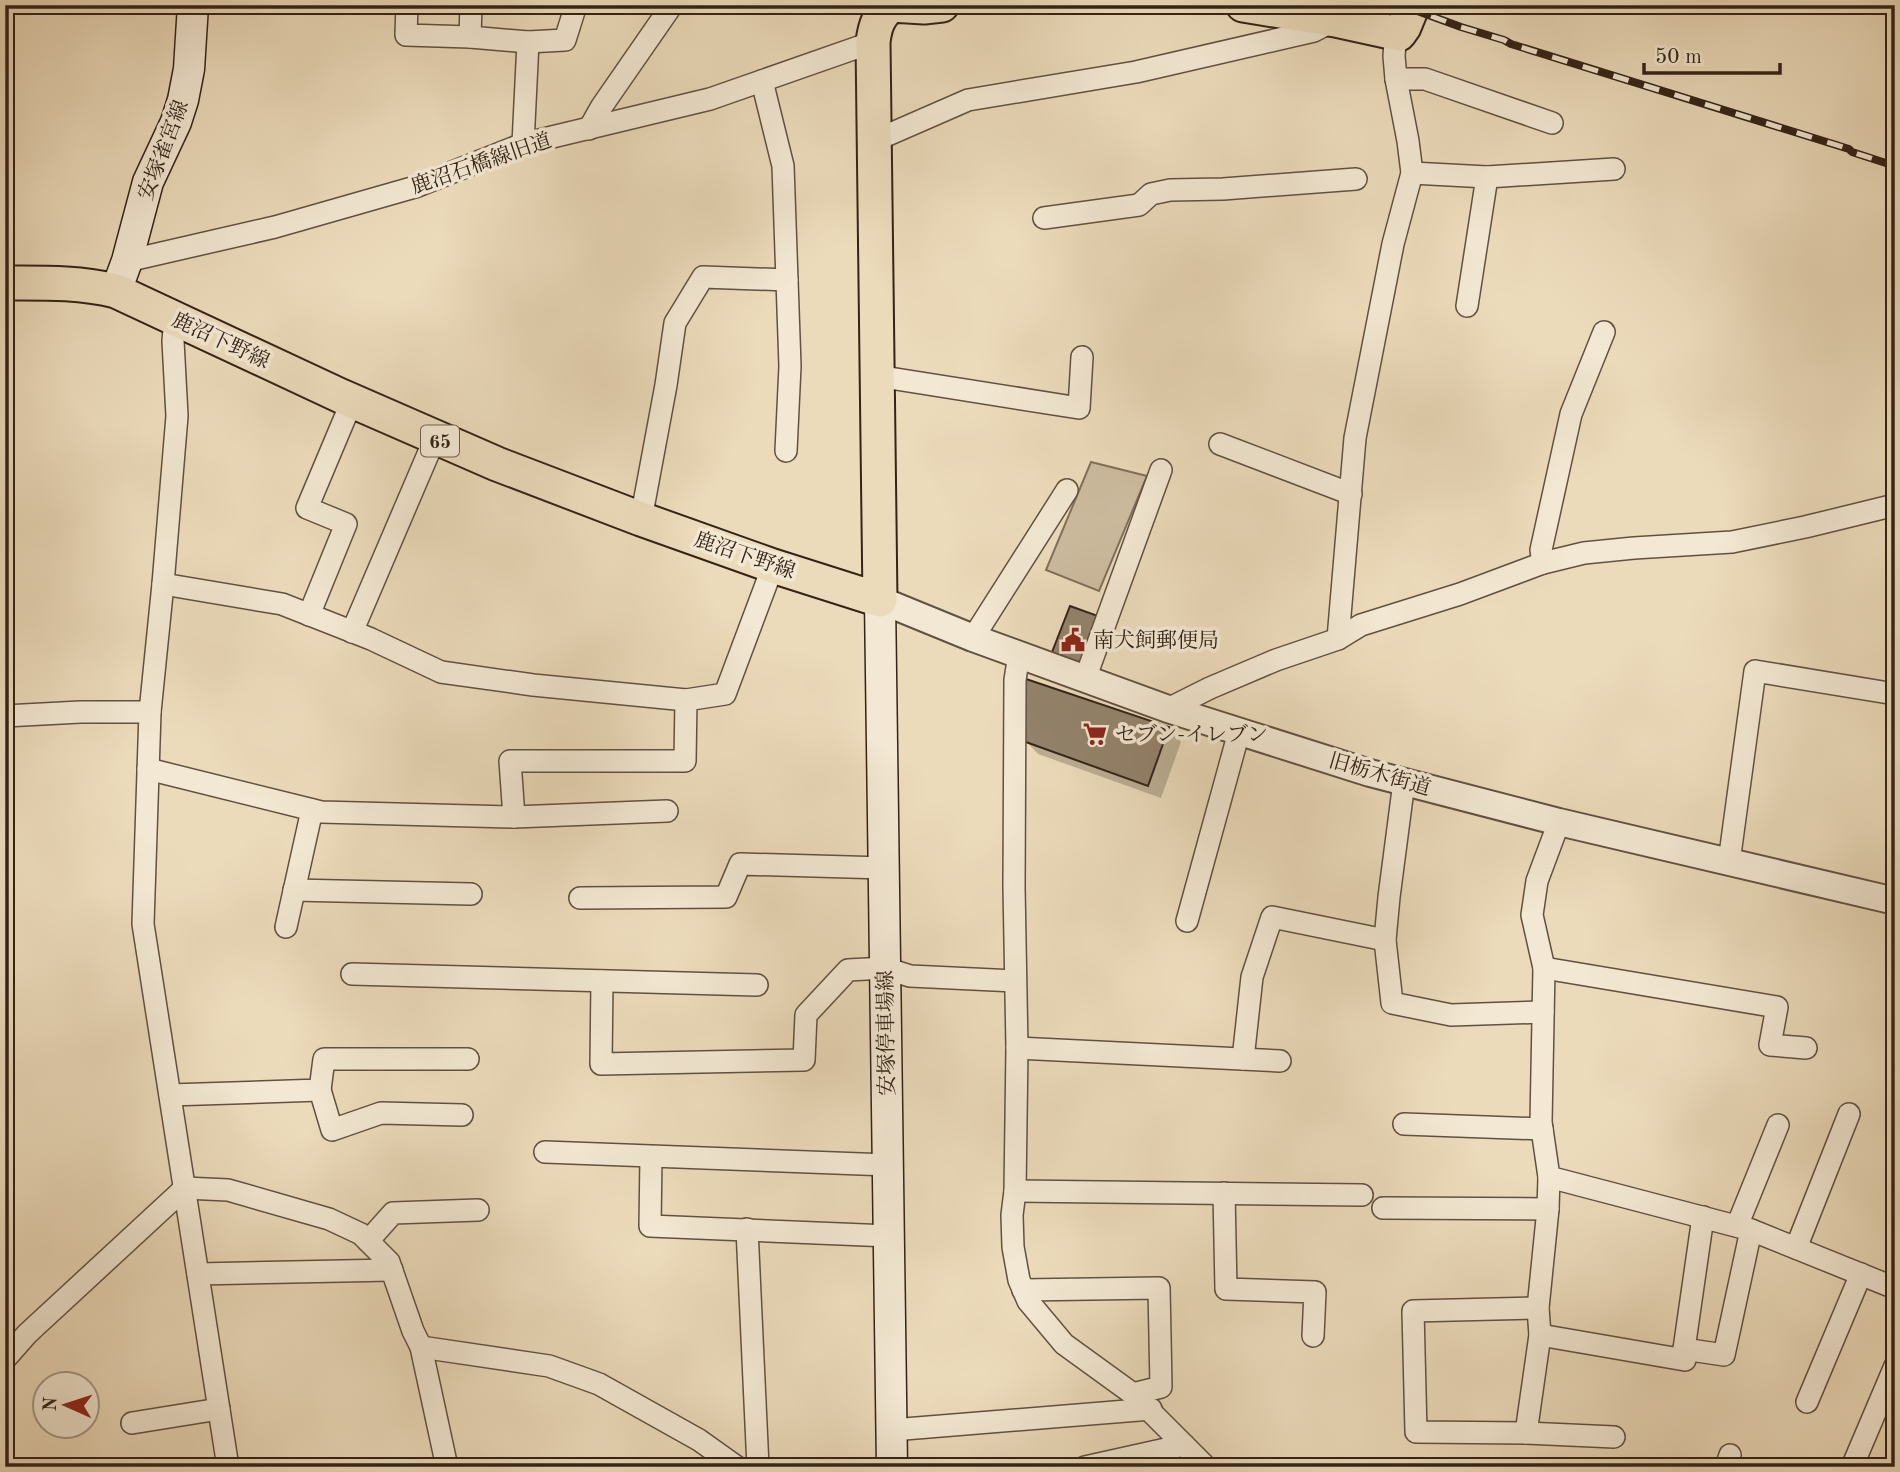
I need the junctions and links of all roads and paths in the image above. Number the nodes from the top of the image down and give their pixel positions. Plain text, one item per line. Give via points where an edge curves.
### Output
1 (192, 5) edge
2 (407, 5) edge
3 (471, 5) edge
4 (576, 5) edge
5 (672, 5) edge
6 (891, 5) edge
7 (942, 5) edge
8 (1242, 5) edge
9 (1335, 20) junction
10 (1406, 20) edge
11 (470, 37) junction
12 (528, 42) junction
13 (873, 42) junction
14 (1395, 79) junction
15 (762, 81) junction
16 (1552, 122) dead end
17 (589, 129) junction
18 (874, 141) junction
19 (523, 144) junction
20 (1614, 169) dead end
21 (1412, 173) junction
22 (1487, 177) junction
23 (1356, 179) dead end
24 (1044, 218) dead end
25 (122, 276) junction
26 (787, 280) junction
27 (5, 284) edge
28 (1467, 306) dead end
29 (175, 318) junction
30 (1604, 332) dead end
31 (1082, 357) dead end
32 (877, 376) junction
33 (352, 401) junction
34 (435, 438) junction
35 (1220, 444) dead end
36 (786, 451) dead end
37 (1161, 471) dead end
38 (1067, 490) dead end
39 (1351, 494) junction
40 (1895, 505) edge
41 (641, 519) junction
42 (1544, 563) junction
43 (773, 566) junction
44 (163, 584) junction
45 (880, 600) junction
46 (309, 615) junction
47 (352, 632) junction
48 (973, 638) junction
49 (1338, 639) junction
50 (1019, 654) junction
51 (1085, 679) junction
52 (1895, 694) edge
53 (686, 700) junction
54 (1168, 709) junction
55 (150, 712) junction
56 (5, 716) edge
57 (1239, 732) junction
58 (148, 769) junction
59 (1405, 782) junction
60 (312, 810) junction
61 (667, 811) dead end
62 (514, 817) junction
63 (1559, 822) junction
64 (1729, 862) junction
65 (884, 868) junction
66 (294, 890) junction
67 (471, 894) dead end
68 (580, 898) dead end
69 (1895, 901) edge
70 (1187, 921) dead end
71 (286, 927) dead end
72 (1385, 940) junction
73 (885, 968) junction
74 (1544, 968) junction
75 (352, 974) dead end
76 (602, 981) junction
77 (1015, 981) junction
78 (757, 985) dead end
79 (1543, 1012) junction
80 (1017, 1048) junction
81 (1806, 1048) dead end
82 (468, 1059) dead end
83 (1243, 1059) junction
84 (1280, 1061) dead end
85 (320, 1090) junction
86 (170, 1095) junction
87 (1849, 1114) dead end
88 (462, 1115) dead end
89 (1404, 1124) dead end
90 (1778, 1125) dead end
91 (1542, 1129) junction
92 (545, 1152) dead end
93 (651, 1157) junction
94 (888, 1165) junction
95 (1549, 1177) junction
96 (184, 1188) junction
97 (1015, 1191) junction
98 (1224, 1193) junction
99 (1362, 1195) dead end
100 (1383, 1208) dead end
101 (1549, 1209) junction
102 (478, 1210) dead end
103 (1703, 1217) junction
104 (1744, 1228) junction
105 (747, 1229) junction
106 (889, 1236) junction
107 (368, 1241) junction
108 (1796, 1248) junction
109 (392, 1270) junction
110 (198, 1274) junction
111 (1861, 1274) junction
112 (1895, 1288) edge
113 (1023, 1290) junction
114 (1538, 1308) junction
115 (1540, 1335) junction
116 (1313, 1336) dead end
117 (421, 1347) junction
118 (1684, 1349) junction
119 (5, 1359) edge
120 (1895, 1366) edge
121 (1133, 1394) junction
122 (1807, 1402) dead end
123 (219, 1409) junction
124 (1151, 1409) junction
125 (132, 1423) dead end
126 (892, 1430) junction
127 (1525, 1433) junction
128 (1614, 1437) dead end
129 (1184, 1445) junction
130 (1854, 1466) edge
131 (228, 1467) edge
132 (447, 1467) edge
133 (737, 1467) edge
134 (758, 1467) edge
135 (892, 1467) edge
136 (1085, 1467) edge
137 (1206, 1467) edge

1 - 25 main road, 安塚雀宮線 via 183,100 148,182
2 - 11 street via 406,35
3 - 11 street
4 - 12 street via 565,40
5 - 17 street
6 - 7 main road
6 - 13 main road via 880,15
8 - 9 main road
9 - 10 main road
9 - 18 street via 1314,31 1136,72 968,100
10 - 14 street via 1395,43
11 - 12 street
12 - 19 street
13 - 15 street, 鹿沼石橋線旧道
13 - 18 main road
14 - 16 street via 1425,79
14 - 21 street
15 - 17 street, 鹿沼石橋線旧道
15 - 26 street via 783,166
17 - 19 street, 鹿沼石橋線旧道
18 - 32 main road
19 - 25 street, 鹿沼石橋線旧道 via 415,187
20 - 22 street
21 - 22 street
21 - 39 street via 1357,425
22 - 28 street
23 - 24 street via 1170,190 1151,194 1139,205
25 - 27 main road, 鹿沼下野線 / 65 via 89,285
25 - 29 main road, 鹿沼下野線 / 65
26 - 36 street via 790,366
26 - 41 street via 703,277 696,288 675,323
29 - 33 main road, 鹿沼下野線 / 65
29 - 44 street via 177,416
30 - 42 street via 1571,414 1541,550
31 - 32 street via 1079,408
32 - 45 main road
33 - 34 main road, 鹿沼下野線 / 65
33 - 46 street via 307,508 346,524
34 - 41 main road, 鹿沼下野線 / 65
34 - 47 street
35 - 39 street
37 - 51 street
38 - 48 street
39 - 49 street
40 - 42 street via 1732,542 1597,551
41 - 43 main road, 鹿沼下野線 / 65
42 - 49 street via 1361,625
43 - 45 main road, 鹿沼下野線 / 65
43 - 53 street via 725,694
44 - 46 street via 282,604
44 - 55 street
45 - 48 street, 旧栃木街道
45 - 65 main road, 安塚停車場線
46 - 47 street
47 - 53 street via 440,672
48 - 50 street, 旧栃木街道
49 - 54 street via 1276,660
50 - 51 street, 旧栃木街道
50 - 77 street via 1015,680
51 - 54 street, 旧栃木街道
52 - 64 street via 1755,671
53 - 62 street via 685,761 510,761
54 - 57 street, 旧栃木街道
55 - 56 street
55 - 58 street
57 - 59 street, 旧栃木街道
57 - 70 street
58 - 60 street
58 - 86 street via 142,924
59 - 63 street, 旧栃木街道
59 - 72 street
60 - 62 street
60 - 66 street
61 - 62 street
63 - 64 street, 旧栃木街道
63 - 74 street via 1537,881 1532,915
64 - 69 street, 旧栃木街道
65 - 68 street via 740,864 726,897
65 - 73 main road, 安塚停車場線
66 - 67 street
66 - 71 street
72 - 79 street via 1392,1003 1451,1015
72 - 83 street via 1272,917 1252,977
73 - 76 street via 848,970 806,1015 804,1060 601,1064
73 - 77 street via 910,976
73 - 94 main road, 安塚停車場線
74 - 79 street
74 - 81 street via 1777,1007 1770,1045
75 - 76 street
76 - 78 street
77 - 80 street
79 - 91 street
80 - 83 street
80 - 97 street
82 - 85 street via 324,1059
83 - 84 street
85 - 86 street
85 - 88 street via 331,1130 381,1113
86 - 96 street
87 - 108 street
89 - 91 street
90 - 104 street
91 - 95 street
92 - 93 street
93 - 94 street
93 - 105 street via 650,1226
94 - 106 main road, 安塚停車場線
95 - 101 street
95 - 103 street
96 - 107 street via 228,1191 329,1219
96 - 110 street
96 - 119 street
97 - 98 street
97 - 113 street via 1013,1247
98 - 99 street
98 - 116 street via 1226,1289 1315,1292
100 - 101 street
101 - 114 street
102 - 107 street via 393,1213
103 - 104 street
103 - 118 street
104 - 108 street
104 - 118 street via 1724,1355
105 - 106 street
105 - 134 street
106 - 126 main road, 安塚停車場線
107 - 109 street
108 - 111 street
109 - 110 street
109 - 117 street
110 - 123 street
111 - 112 street
111 - 122 street
113 - 121 street via 1064,1344
113 - 121 street via 1159,1288 1161,1387
114 - 115 street
114 - 127 street via 1413,1311 1416,1432
115 - 118 street via 1685,1360
115 - 127 street
117 - 132 street
117 - 133 street via 549,1366 599,1384 699,1440
120 - 130 street
121 - 124 street
123 - 125 street
123 - 131 street
124 - 126 street
124 - 129 street
126 - 135 main road, 安塚停車場線
127 - 128 street
129 - 136 street
129 - 137 street

